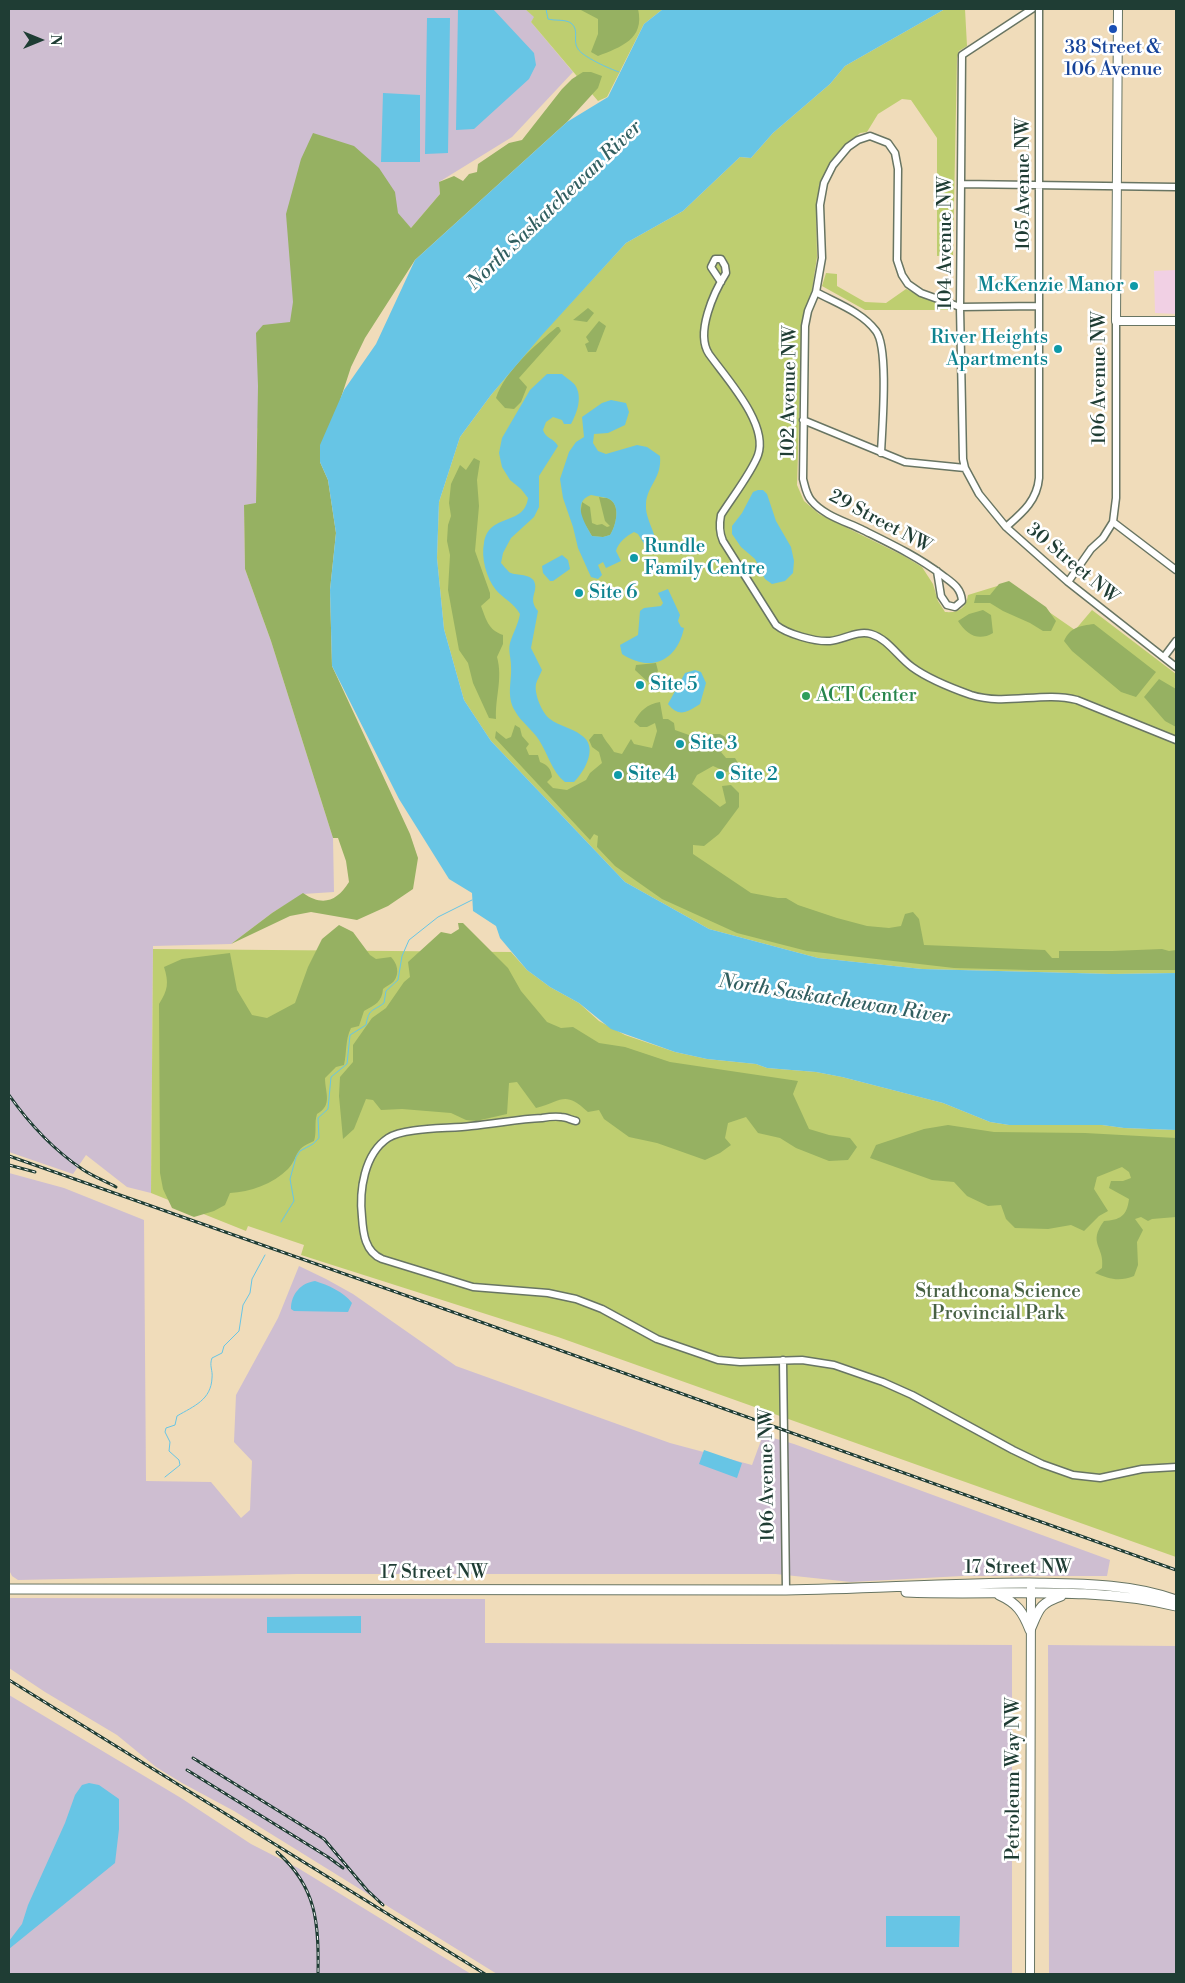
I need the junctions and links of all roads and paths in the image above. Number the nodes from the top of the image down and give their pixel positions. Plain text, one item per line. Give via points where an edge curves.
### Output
1 (1032, 9) edge
2 (1039, 9) edge
3 (1118, 9) edge
4 (961, 184) junction
5 (1040, 184) junction
6 (1117, 187) junction
7 (1176, 187) edge
8 (721, 282) dead end
9 (816, 292) junction
10 (1039, 306) junction
11 (960, 307) junction
12 (1116, 321) junction
13 (1176, 321) edge
14 (803, 420) junction
15 (881, 453) junction
16 (965, 468) junction
17 (810, 499) joint
18 (1112, 522) junction
19 (1006, 527) junction
20 (1176, 570) edge
21 (937, 571) junction
22 (1068, 582) junction
23 (1176, 641) edge
24 (1164, 657) junction
25 (1176, 667) edge
26 (1176, 740) edge
27 (576, 1121) dead end
28 (783, 1360) junction
29 (1176, 1467) edge
30 (1031, 1588) junction
31 (9, 1589) edge
32 (786, 1590) junction
33 (858, 1590) junction
34 (995, 1593) junction
35 (1069, 1593) junction
36 (1176, 1600) edge
37 (1176, 1606) edge
38 (1030, 1630) junction
39 (1030, 1974) edge

1 - 4 street, 104 Avenue NW via 962,55
2 - 5 street, 105 Avenue NW
3 - 6 street, 106 Avenue NW
4 - 5 street
4 - 11 street, 104 Avenue NW
5 - 6 street
5 - 10 street, 105 Avenue NW
6 - 7 street
6 - 12 street, 106 Avenue NW
8 - 26 street via 707,318 704,343 754,418 760,446 754,463 720,514 720,534 776,625 787,632 830,641 868,633 884,640 915,670 970,694 1000,700 1063,696
9 - 11 street, 102 Avenue NW via 822,258 820,205 824,183 833,165 853,142 865,137 877,138 888,143 895,153 898,169 899,267 908,284 921,293
9 - 14 street, 102 Avenue NW via 805,326
9 - 15 street via 863,318 879,335 884,353
10 - 11 street
10 - 19 street, 105 Avenue NW via 1038,486 1026,509
11 - 16 street, 104 Avenue NW via 961,440
12 - 13 street
12 - 18 street, 106 Avenue NW via 1116,498
14 - 15 street
14 - 17 street, 102 Avenue NW via 803,479
15 - 16 street via 916,464
16 - 19 street, 30 Street NW via 982,500
17 - 21 street, 29 Street NW via 824,512 910,553
18 - 20 street
18 - 22 street, 106 Avenue NW
19 - 22 street, 30 Street NW
21 - 21 street, 29 Street NW via 962,592 962,601 955,607 947,605 941,596
22 - 24 street, 30 Street NW
23 - 24 street
24 - 25 street, 30 Street NW
27 - 28 street via 561,1116 521,1119 408,1132 388,1138 374,1152 365,1173 361,1195 364,1232 370,1250 382,1259 473,1286 576,1299 602,1309 657,1339 718,1360
28 - 29 street via 834,1364 882,1382 1062,1472 1100,1478 1142,1469
28 - 32 street, 106 Avenue NW
30 - 33 main road, 17 Street NW via 937,1585
30 - 34 main road, 17 Street NW
30 - 35 main road, 17 Street NW
30 - 36 main road, 17 Street NW via 1119,1587
30 - 38 street, Petroleum Way NW
31 - 32 main road, 17 Street NW
32 - 33 main road, 17 Street NW
33 - 34 main road, 17 Street NW
34 - 38 main road via 1015,1603
35 - 37 main road, 17 Street NW via 1119,1596
35 - 38 main road via 1043,1604
38 - 39 street, Petroleum Way NW

